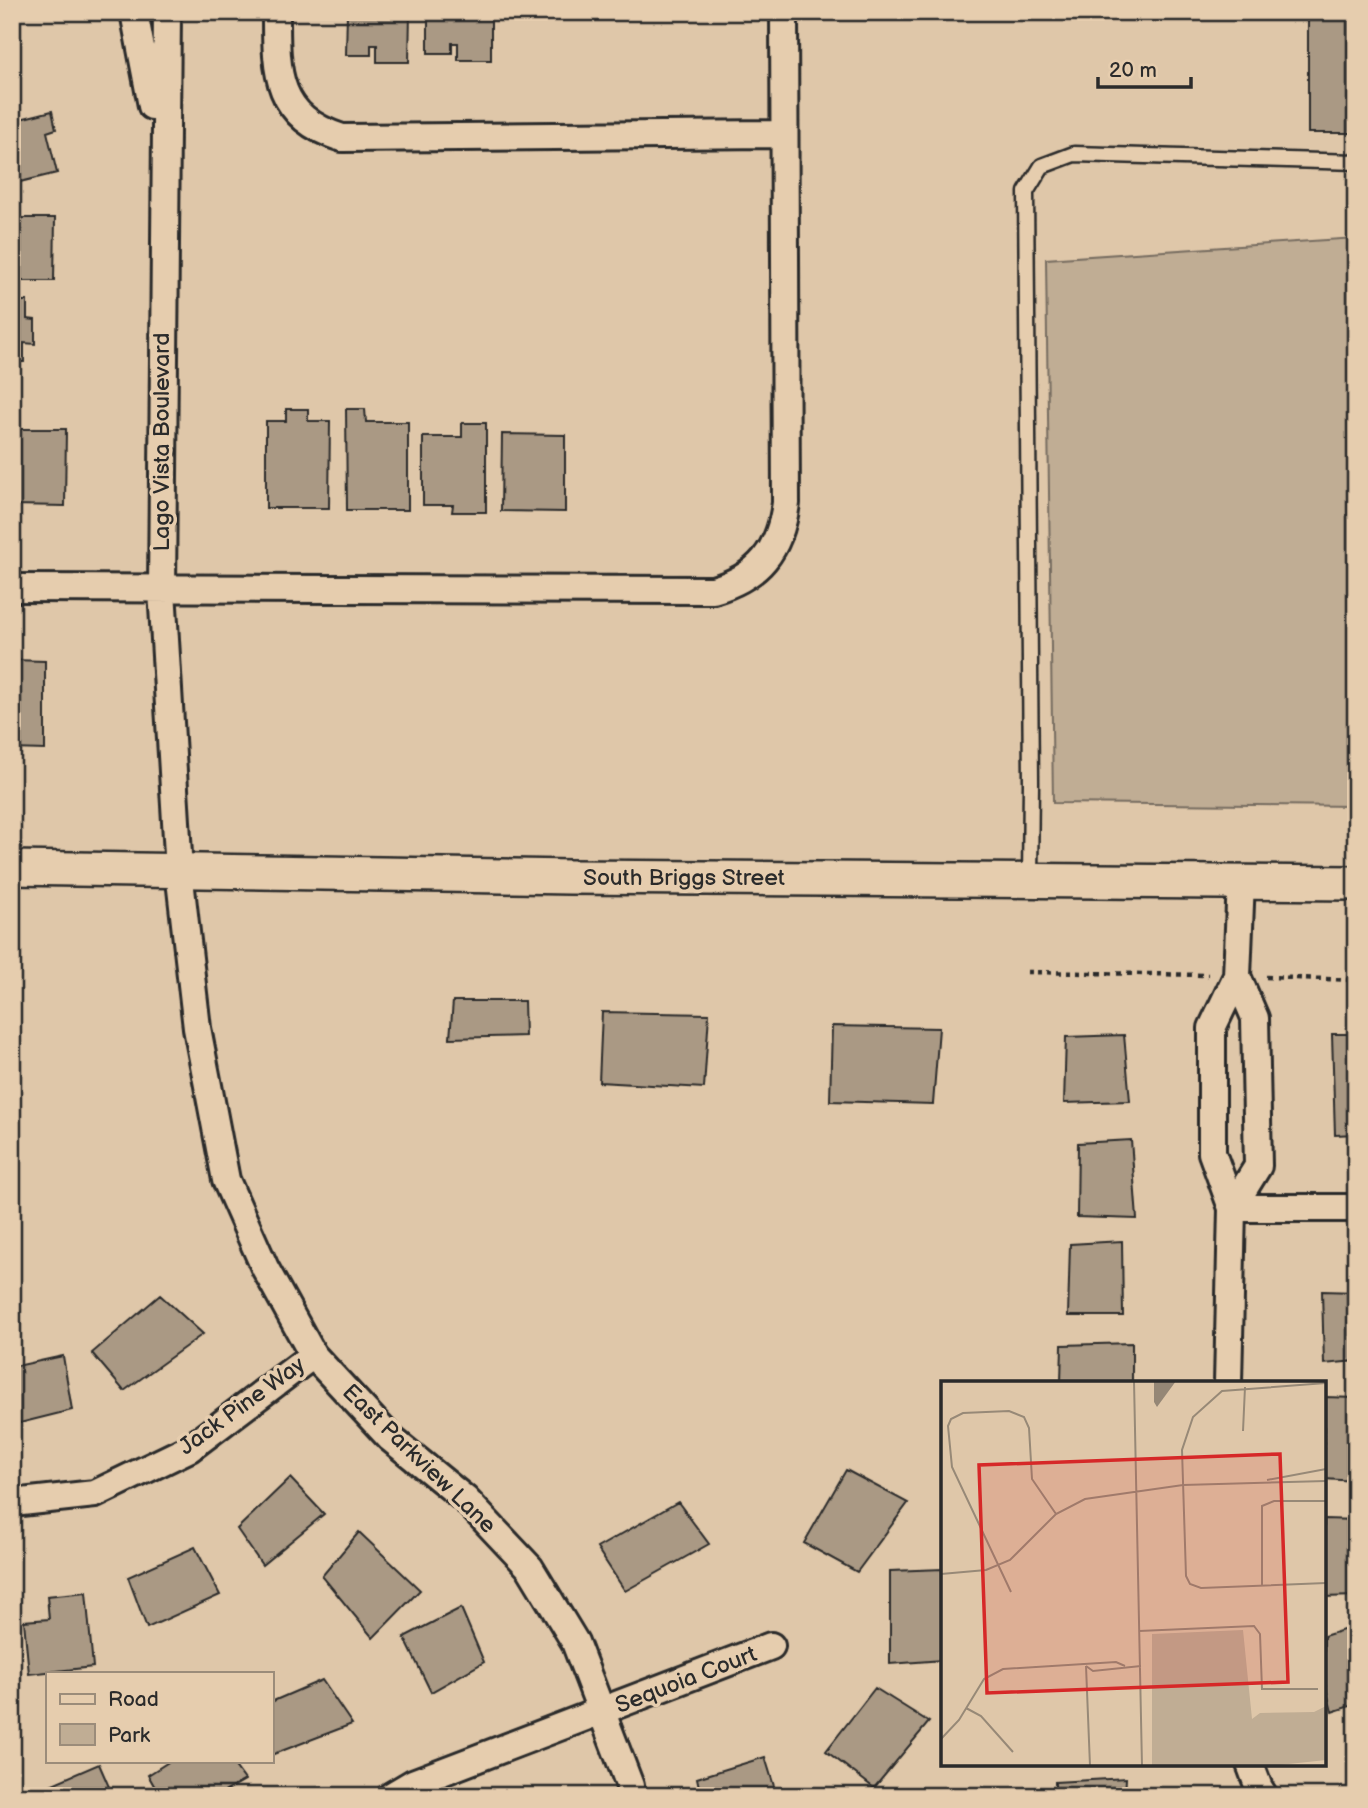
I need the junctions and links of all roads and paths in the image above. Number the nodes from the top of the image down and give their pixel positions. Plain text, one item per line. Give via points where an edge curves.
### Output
1 (134, 12) edge
2 (166, 12) edge
3 (276, 12) edge
4 (784, 12) edge
5 (784, 134) junction
6 (1356, 162) edge
7 (164, 184) junction
8 (12, 588) edge
9 (162, 590) junction
10 (12, 868) edge
11 (179, 871) junction
12 (1030, 880) junction
13 (1241, 880) junction
14 (1356, 883) edge
15 (1027, 972) dead end
16 (1237, 976) junction
17 (1356, 980) edge
18 (1232, 1208) junction
19 (1356, 1208) edge
20 (313, 1355) junction
21 (1228, 1381) edge
22 (12, 1503) edge
23 (771, 1646) dead end
24 (602, 1713) junction
25 (1251, 1766) edge
26 (391, 1796) edge
27 (631, 1796) edge
28 (1264, 1796) edge

1 - 7 street
2 - 7 street, Lago Vista Boulevard
3 - 5 street via 278,75 287,99 307,120 342,138
4 - 5 street
5 - 9 street via 786,503 783,529 775,545 737,583 713,590
6 - 12 lane via 1074,154 1042,166 1026,192
7 - 9 street, Lago Vista Boulevard
8 - 9 street
9 - 11 street, Lago Vista Boulevard
10 - 11 street, South Briggs Street
11 - 12 street, South Briggs Street
11 - 20 street, East Parkview Lane via 197,1028 226,1180 265,1268
12 - 13 street, South Briggs Street
13 - 14 street, South Briggs Street
13 - 16 street
15 - 16 path
16 - 17 path
16 - 18 street via 1212,1028 1212,1153
16 - 18 street via 1255,1018 1258,1166
18 - 19 street
18 - 21 street
20 - 22 street, Jack Pine Way via 190,1448 95,1494
20 - 24 street, East Parkview Lane via 390,1438 465,1499 530,1567 575,1642
23 - 24 street, Sequoia Court
24 - 26 street, Sequoia Court via 413,1783
24 - 27 street, East Parkview Lane
25 - 28 street

